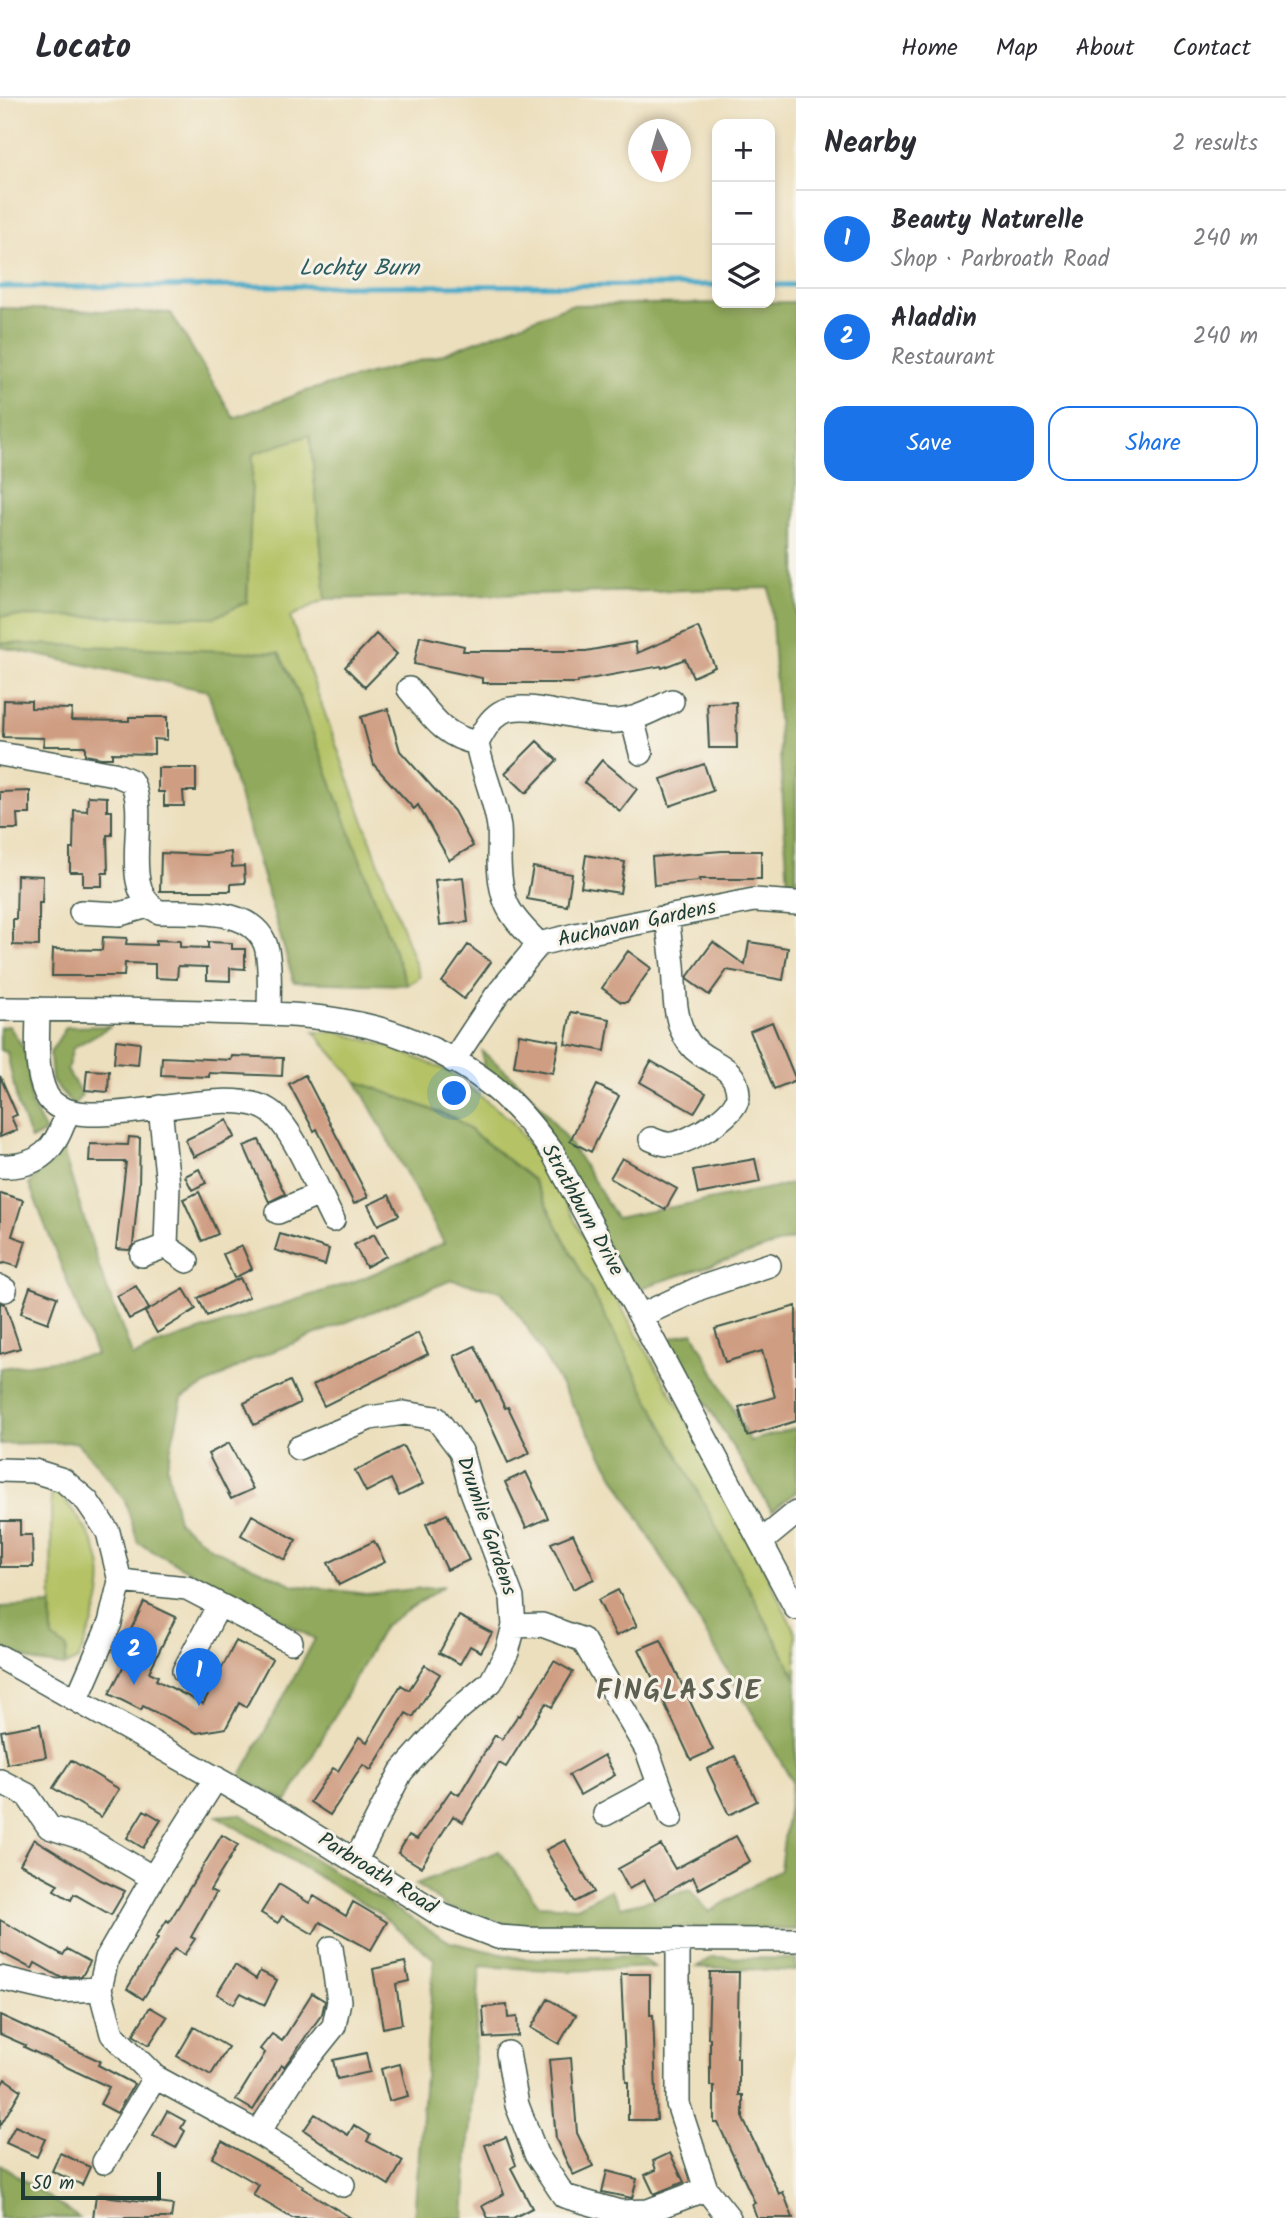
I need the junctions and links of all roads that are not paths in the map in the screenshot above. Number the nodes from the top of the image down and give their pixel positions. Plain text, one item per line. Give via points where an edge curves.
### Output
1 (409, 689) dead end
2 (672, 701) dead end
3 (632, 718) junction
4 (477, 743) junction
5 (641, 753) dead end
6 (0, 754) edge
7 (796, 903) edge
8 (148, 906) junction
9 (81, 912) dead end
10 (667, 916) junction
11 (539, 944) junction
12 (0, 1009) edge
13 (38, 1009) junction
14 (269, 1014) junction
15 (453, 1061) junction
16 (160, 1108) junction
17 (67, 1112) junction
18 (651, 1139) dead end
19 (0, 1166) edge
20 (319, 1194) junction
21 (278, 1212) dead end
22 (333, 1220) dead end
23 (166, 1246) junction
24 (142, 1255) dead end
25 (187, 1261) dead end
26 (769, 1265) dead end
27 (640, 1316) junction
28 (298, 1448) dead end
29 (0, 1470) edge
30 (796, 1513) edge
31 (762, 1541) junction
32 (120, 1581) junction
33 (219, 1605) junction
34 (796, 1608) edge
35 (514, 1626) junction
36 (291, 1642) dead end
37 (0, 1657) edge
38 (184, 1671) dead end
39 (77, 1699) junction
40 (216, 1778) junction
41 (0, 1782) edge
42 (659, 1784) junction
43 (605, 1814) dead end
44 (671, 1817) dead end
45 (356, 1860) junction
46 (153, 1878) junction
47 (678, 1939) junction
48 (796, 1940) edge
49 (331, 1948) dead end
50 (0, 1978) edge
51 (100, 1989) junction
52 (508, 2053) dead end
53 (155, 2077) junction
54 (258, 2133) junction
55 (104, 2162) dead end
56 (343, 2185) dead end
57 (706, 2189) junction
58 (729, 2218) edge

1 - 4 street via 448,733
2 - 3 street
3 - 4 street via 594,720 515,708 492,719
3 - 5 street
4 - 11 street via 493,794 500,885 506,905 514,920
6 - 8 street via 131,781 137,797 138,878
7 - 10 street, Auchavan Gardens via 754,900
8 - 9 street via 120,914
8 - 14 street via 159,912 233,916 247,921 266,947
10 - 11 street, Auchavan Gardens
10 - 18 street via 680,1024 701,1055 728,1069 738,1096 735,1108 682,1141 671,1144
11 - 15 street, Auchavan Gardens via 496,996
12 - 13 street, Strathburn Drive
13 - 14 street, Strathburn Drive
13 - 17 street via 38,1058 47,1095
14 - 15 street, Strathburn Drive via 370,1026
15 - 27 street, Strathburn Drive via 508,1099 547,1144
16 - 17 street via 103,1114
16 - 20 street via 219,1100 267,1109 282,1123
16 - 23 street via 168,1185
17 - 19 street via 54,1144 42,1157 31,1163
20 - 21 street
20 - 22 street
23 - 24 street
23 - 25 street
26 - 27 street via 700,1288
27 - 31 street, Strathburn Drive
28 - 35 street, Drumlie Gardens via 370,1418 404,1413 436,1418 461,1451 512,1598
29 - 32 street via 34,1471 62,1480 87,1501 108,1532
30 - 31 street
31 - 34 street, Strathburn Drive
32 - 33 street via 187,1588
32 - 39 street via 110,1623
33 - 36 street
33 - 38 street
35 - 42 street via 542,1625 583,1640 647,1750
35 - 45 street, Drumlie Gardens via 491,1682 454,1713 401,1772
37 - 39 street, Parbroath Road
39 - 40 street, Parbroath Road
40 - 45 street, Parbroath Road
40 - 46 street
41 - 46 street via 27,1795 49,1827 89,1840
42 - 43 street
42 - 44 street
45 - 47 street, Parbroath Road via 441,1915 498,1937
46 - 51 street via 107,1958
47 - 48 street, Parbroath Road
47 - 57 street via 677,2104
49 - 54 street via 339,2001 334,2026 297,2072
50 - 51 street via 56,1991
51 - 53 street via 112,2034
52 - 57 street via 517,2105 536,2154 564,2196 620,2212 648,2211
53 - 54 street
53 - 55 street
54 - 56 street
57 - 58 street

